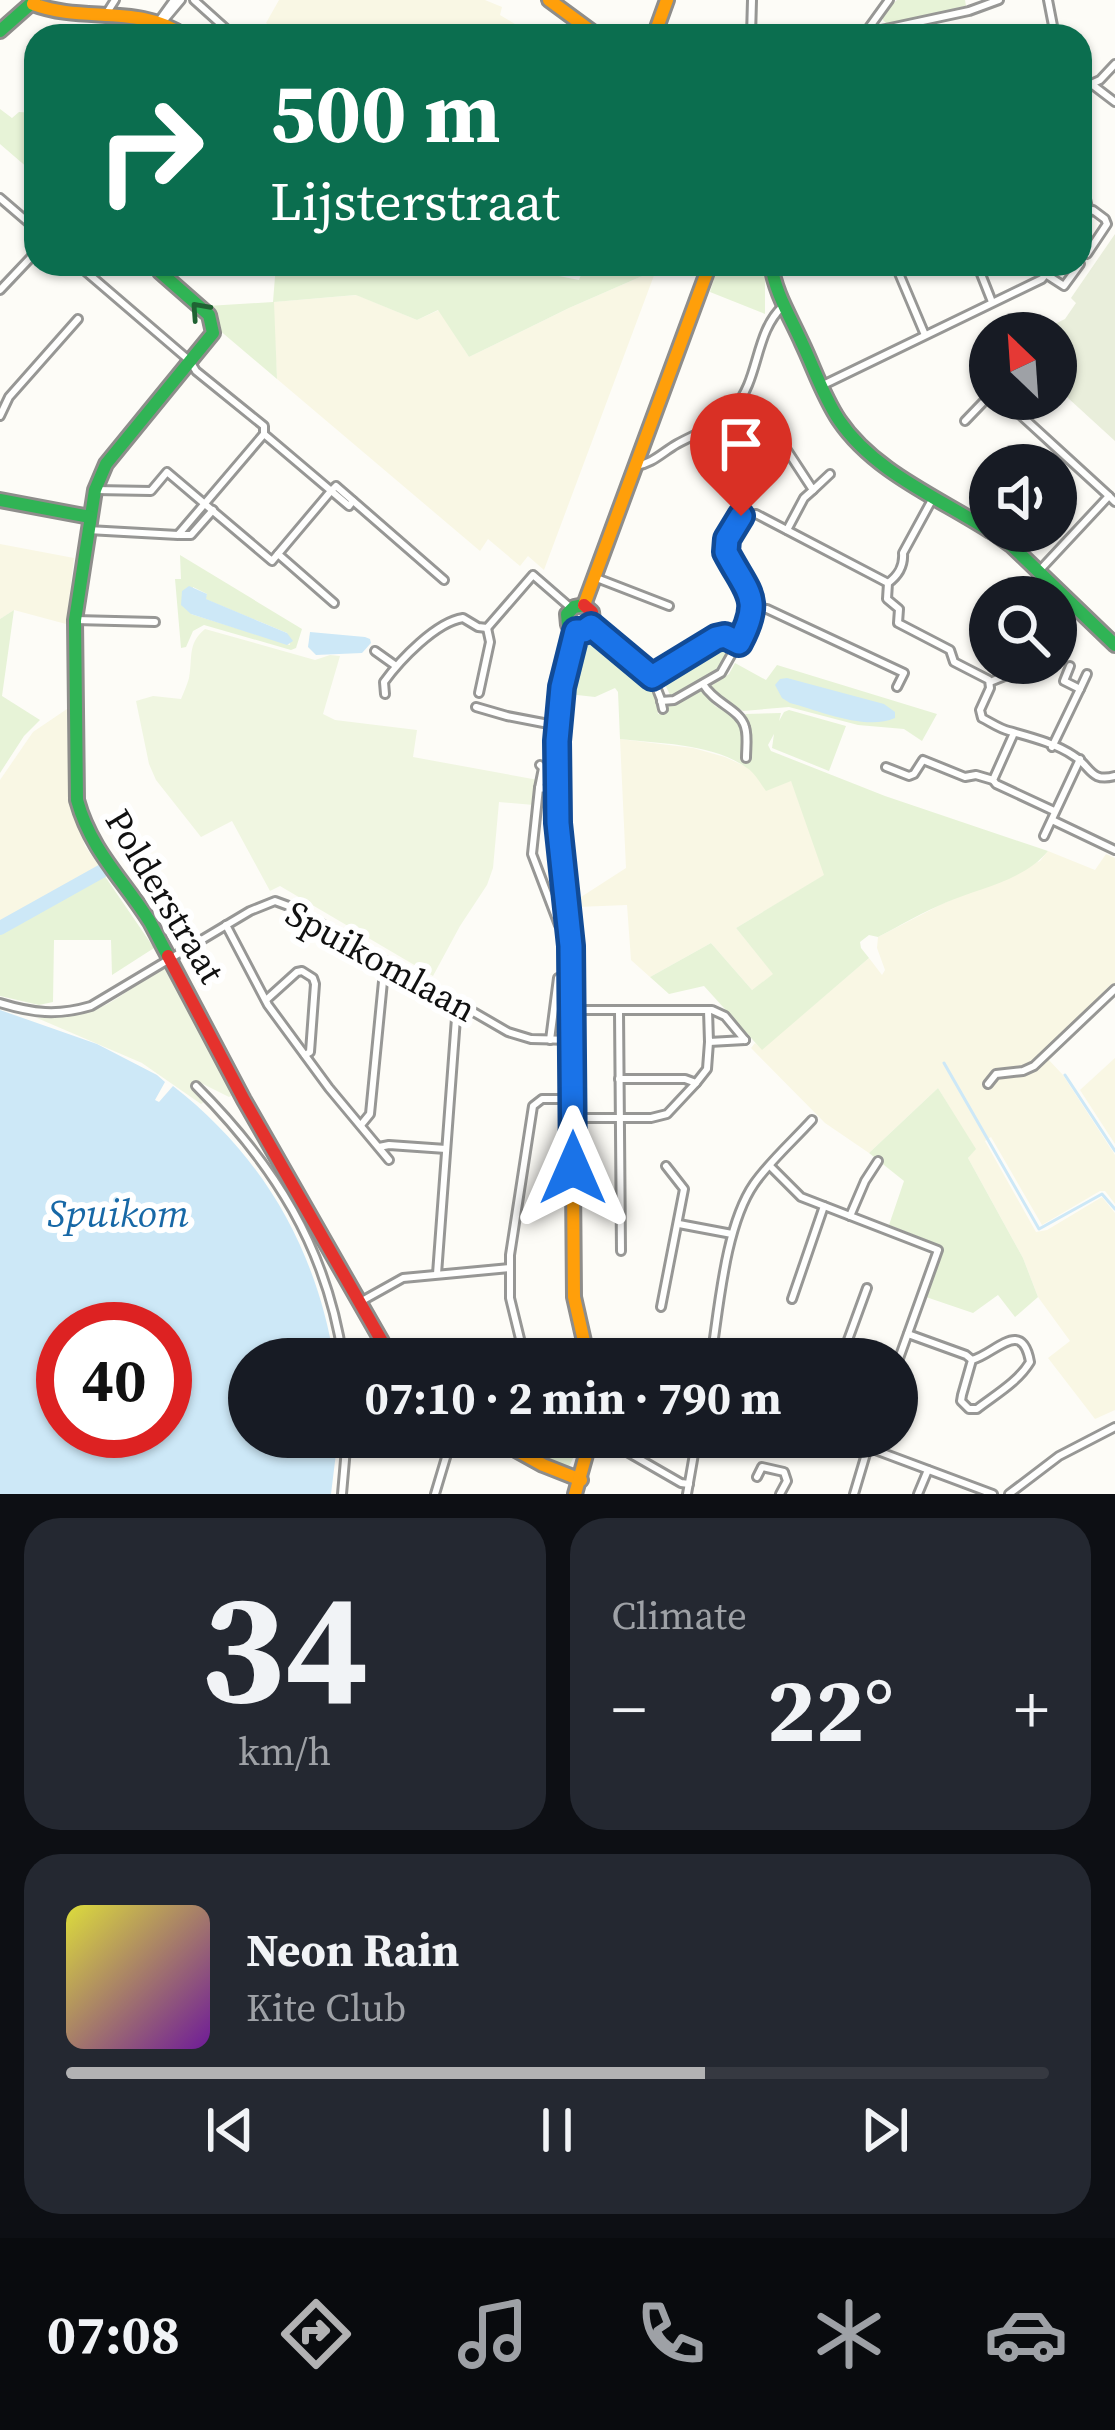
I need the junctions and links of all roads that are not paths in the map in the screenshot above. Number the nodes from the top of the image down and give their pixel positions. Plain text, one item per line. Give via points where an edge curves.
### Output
1 (177, 0) edge
2 (194, 0) edge
3 (549, 0) edge
4 (999, 0) edge
5 (34, 2) edge
6 (111, 6) edge
7 (163, 18) junction
8 (922, 21) junction
9 (172, 24) edge
10 (221, 24) edge
11 (582, 24) edge
12 (908, 24) edge
13 (923, 24) edge
14 (0, 31) edge
15 (1115, 64) edge
16 (1094, 85) joint
17 (1115, 102) edge
18 (0, 198) edge
19 (1092, 210) edge
20 (24, 219) edge
21 (1092, 241) edge
22 (24, 265) edge
23 (91, 276) edge
24 (164, 276) edge
25 (706, 276) edge
26 (773, 276) edge
27 (901, 276) edge
28 (982, 276) edge
29 (1045, 276) edge
30 (1049, 276) edge
31 (1071, 276) edge
32 (0, 290) edge
33 (992, 302) junction
34 (783, 307) junction
35 (77, 319) dead end
36 (925, 335) junction
37 (190, 361) junction
38 (0, 386) edge
39 (821, 386) junction
40 (9, 397) junction
41 (0, 416) edge
42 (969, 418) edge
43 (1026, 420) edge
44 (965, 422) dead end
45 (263, 434) junction
46 (779, 438) dead end
47 (635, 465) junction
48 (830, 474) dead end
49 (94, 490) junction
50 (813, 490) junction
51 (332, 491) junction
52 (934, 495) junction
53 (1112, 499) edge
54 (0, 500) edge
55 (204, 503) junction
56 (212, 510) junction
57 (969, 518) edge
58 (89, 524) junction
59 (788, 530) junction
60 (178, 535) junction
61 (1018, 552) edge
62 (278, 554) junction
63 (1039, 572) junction
64 (594, 577) junction
65 (443, 580) dead end
66 (889, 583) junction
67 (334, 603) dead end
68 (669, 606) dead end
69 (577, 607) junction
70 (753, 608) junction
71 (75, 620) junction
72 (155, 622) dead end
73 (487, 628) junction
74 (584, 629) junction
75 (739, 643) junction
76 (1115, 645) edge
77 (375, 651) dead end
78 (396, 666) junction
79 (969, 670) edge
80 (1087, 674) dead end
81 (652, 677) junction
82 (703, 684) junction
83 (989, 684) edge
84 (1071, 684) edge
85 (897, 688) dead end
86 (1080, 688) junction
87 (478, 693) dead end
88 (385, 694) dead end
89 (476, 707) dead end
90 (559, 726) junction
91 (1014, 733) junction
92 (1052, 747) junction
93 (746, 758) dead end
94 (1080, 760) junction
95 (540, 765) dead end
96 (886, 766) dead end
97 (1115, 776) edge
98 (993, 780) junction
99 (539, 788) junction
100 (558, 790) junction
101 (1053, 816) junction
102 (1044, 836) dead end
103 (1115, 850) edge
104 (562, 920) junction
105 (226, 925) junction
106 (170, 958) junction
107 (385, 961) junction
108 (559, 978) dead end
109 (1115, 988) edge
110 (266, 1000) junction
111 (0, 1003) edge
112 (461, 1007) junction
113 (573, 1010) junction
114 (707, 1010) junction
115 (619, 1011) junction
116 (550, 1040) junction
117 (573, 1040) junction
118 (709, 1042) junction
119 (305, 1055) junction
120 (619, 1079) junction
121 (696, 1083) junction
122 (988, 1084) dead end
123 (196, 1086) dead end
124 (573, 1099) junction
125 (573, 1118) junction
126 (619, 1118) junction
127 (812, 1120) dead end
128 (361, 1125) junction
129 (379, 1147) junction
130 (446, 1148) junction
131 (389, 1160) dead end
132 (878, 1161) dead end
133 (666, 1166) dead end
134 (770, 1166) junction
135 (824, 1206) junction
136 (850, 1217) junction
137 (679, 1224) junction
138 (732, 1234) junction
139 (621, 1251) dead end
140 (510, 1268) junction
141 (437, 1274) junction
142 (868, 1288) dead end
143 (792, 1300) dead end
144 (360, 1302) junction
145 (662, 1307) dead end
146 (908, 1334) junction
147 (338, 1338) edge
148 (380, 1338) edge
149 (520, 1338) edge
150 (583, 1338) edge
151 (714, 1338) edge
152 (849, 1338) edge
153 (907, 1338) edge
154 (972, 1360) junction
155 (1115, 1427) edge
156 (345, 1458) edge
157 (446, 1458) edge
158 (532, 1458) edge
159 (586, 1458) edge
160 (638, 1458) edge
161 (693, 1458) edge
162 (864, 1458) edge
163 (896, 1458) edge
164 (928, 1470) junction
165 (757, 1477) dead end
166 (689, 1484) junction
167 (578, 1487) edge
168 (342, 1494) edge
169 (435, 1494) edge
170 (687, 1494) edge
171 (781, 1494) edge
172 (854, 1494) edge
173 (918, 1494) edge
174 (992, 1494) edge
175 (1009, 1494) edge

1 - 7 street
2 - 10 street
3 - 11 street
4 - 8 street
5 - 6 street via 62,14
5 - 14 street
6 - 7 street
7 - 9 street
8 - 12 street
8 - 13 street
15 - 16 street
16 - 17 street
18 - 20 street
19 - 21 street via 1107,222
22 - 32 street
23 - 37 street
37 -> 24 street, Polderstraat via 213,323
25 - 47 street
26 - 34 street
27 - 36 street
28 - 33 street
29 - 33 street
30 - 31 street via 1064,286
33 - 36 street
34 - 39 street
34 - 47 street via 735,407
35 - 40 street
36 - 39 street
37 - 45 street via 264,426
37 - 49 street, Polderstraat
38 - 40 street
39 - 52 street via 856,440
40 - 41 street
42 - 44 street
43 - 53 street
45 - 51 street
45 - 55 street
46 - 50 street
47 - 64 street
48 - 50 street
49 - 55 street via 151,491 167,472
49 - 58 street, Polderstraat
50 - 59 street
51 - 62 street
51 - 65 street via 336,486
52 - 57 street
52 - 66 street
53 - 63 street
54 - 58 street
55 - 56 street
55 - 60 street
56 - 60 street via 191,535
56 - 62 street via 272,561
58 - 60 street
58 - 71 street, Polderstraat
59 - 66 street
59 - 70 street via 747,513 727,539
61 - 63 street
62 - 67 street
63 - 76 street
64 - 68 street
64 - 69 street
66 - 79 street via 899,624 950,650
69 - 73 street via 533,575
69 - 74 street via 593,615
69 - 74 street via 567,621
70 - 75 street
70 - 85 street via 904,673
71 - 72 street
71 - 106 street, Polderstraat via 84,826
73 - 78 street via 457,617
73 - 87 street
74 - 81 street
74 - 90 street via 562,687
75 - 81 street via 716,638
75 - 82 street
77 - 78 street
78 - 88 street
80 - 86 street
81 - 82 street via 662,705
82 - 93 street via 743,722
83 - 91 street via 980,714
84 - 86 street
86 - 92 street
89 - 90 street
90 - 100 street
91 - 92 street
91 - 98 street
92 - 94 street
94 - 97 street via 1101,778
94 - 101 street
95 - 99 street
96 - 98 street via 909,776 923,760
98 - 101 street
99 - 100 street
99 - 104 street via 532,854
100 - 104 street
101 - 102 street
101 - 103 street
104 - 113 street
105 - 106 street, Spuikomlaan
105 - 107 street, Spuikomlaan via 280,902
105 - 110 street
106 - 111 street, Spuikomlaan via 109,998 70,1012
106 - 144 street, Polderstraat
107 - 112 street, Spuikomlaan
107 - 128 street via 370,1114
108 - 116 street
109 - 122 street via 1040,1061
110 - 119 street
110 - 119 street via 297,972 313,978
112 - 116 street, Spuikomlaan via 508,1032
112 - 130 street
113 - 115 street
113 - 117 street
114 - 115 street
114 - 118 street
114 - 118 street via 725,1016 745,1040
115 - 120 street
116 - 117 street, Spuikomlaan
117 - 124 street
118 - 121 street via 707,1070
119 - 128 street
120 - 121 street
120 - 126 street
121 - 126 street via 667,1114
123 - 147 street via 266,1164 299,1219
124 - 125 street
124 - 140 street via 533,1106
125 - 126 street
125 - 150 street via 574,1297
126 - 139 street
127 - 134 street
128 - 129 street
129 - 130 street
129 - 131 street
130 - 141 street
132 - 136 street
133 - 137 street via 684,1189
134 - 135 street via 801,1197
134 - 138 street
135 - 136 street
135 - 143 street
136 - 146 street via 938,1250
137 - 138 street
137 - 145 street
138 - 151 street
140 - 141 street
140 - 149 street
141 - 144 street via 404,1278
142 - 152 street
144 - 148 street, Polderstraat
146 - 153 street
146 - 154 street
154 - 154 street via 962,1401 977,1409 1030,1362 1013,1339
155 - 175 street
156 - 168 street
157 - 169 street
158 - 167 street
159 - 167 street
160 - 166 street
161 - 166 street
162 - 172 street
163 - 164 street
164 - 173 street
164 - 174 street
165 - 171 street via 762,1467 784,1472
166 - 170 street

